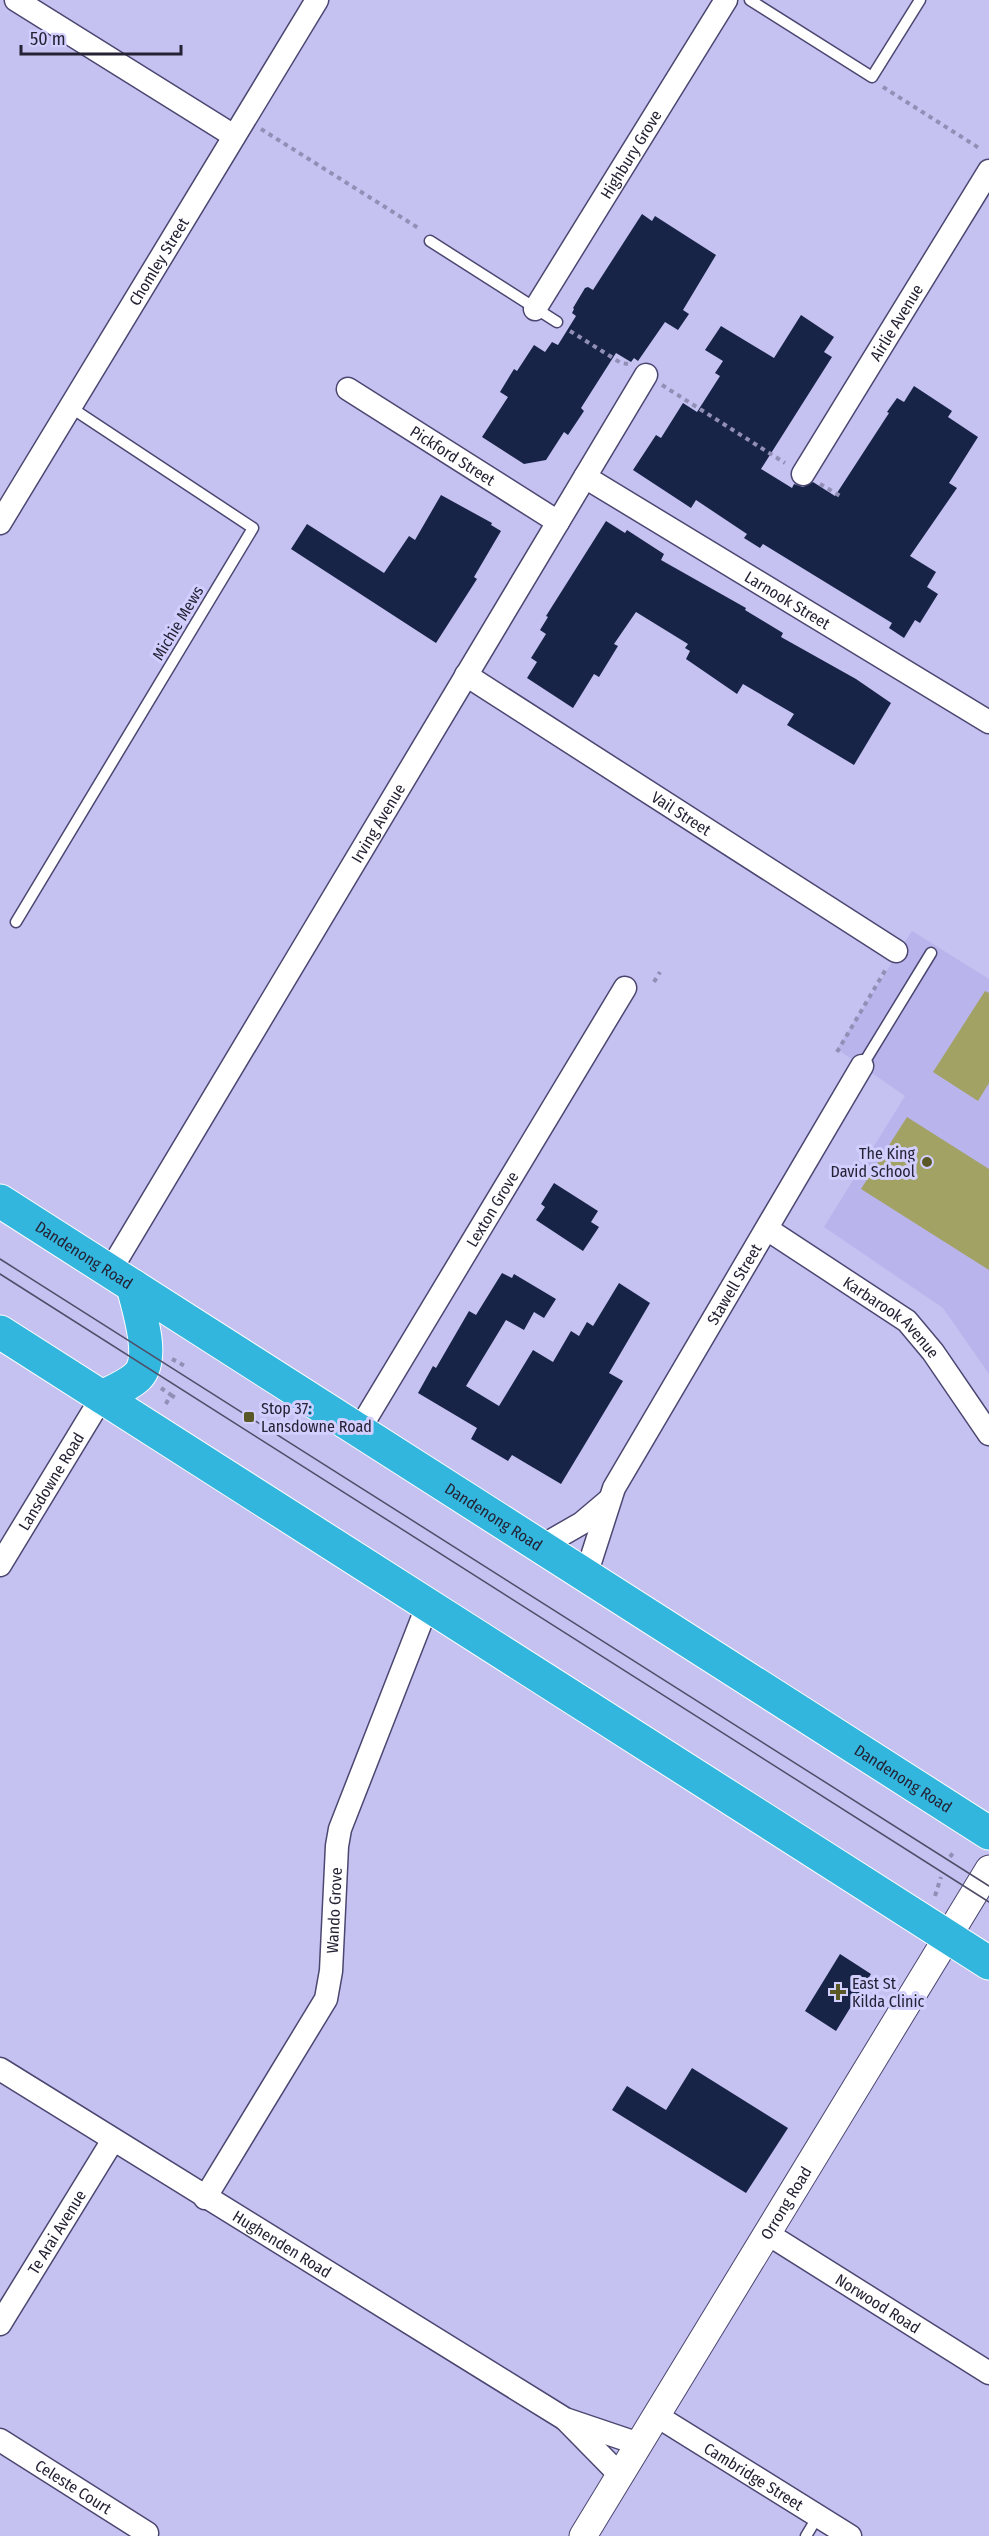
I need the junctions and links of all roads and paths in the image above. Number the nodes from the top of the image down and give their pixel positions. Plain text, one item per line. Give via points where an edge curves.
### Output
1 (16, 0) edge
2 (317, 0) edge
3 (726, 0) edge
4 (750, 0) edge
5 (920, 0) edge
6 (872, 77) junction
7 (256, 126) dead end
8 (234, 136) junction
9 (979, 148) dead end
10 (989, 171) edge
11 (430, 241) joint
12 (535, 309) junction
13 (557, 322) joint
14 (646, 375) junction
15 (348, 389) dead end
16 (70, 407) junction
17 (803, 474) junction
18 (585, 477) junction
19 (842, 497) dead end
20 (558, 522) junction
21 (0, 524) edge
22 (466, 675) junction
23 (989, 722) edge
24 (16, 922) dead end
25 (896, 951) joint
26 (931, 953) dead end
27 (660, 972) dead end
28 (654, 982) dead end
29 (625, 988) dead end
30 (837, 1052) dead end
31 (862, 1066) joint
32 (0, 1201) edge
33 (766, 1229) junction
34 (122, 1279) junction
35 (0, 1332) edge
36 (170, 1357) dead end
37 (184, 1366) dead end
38 (161, 1380) dead end
39 (171, 1395) junction
40 (102, 1397) junction
41 (177, 1399) dead end
42 (162, 1410) dead end
43 (359, 1430) junction
44 (989, 1434) edge
45 (608, 1502) junction
46 (542, 1546) junction
47 (0, 1565) edge
48 (586, 1575) junction
49 (428, 1604) junction
50 (989, 1833) edge
51 (955, 1850) dead end
52 (950, 1857) dead end
53 (989, 1869) edge
54 (941, 1877) dead end
55 (933, 1902) dead end
56 (948, 1937) junction
57 (989, 1963) edge
58 (0, 2069) edge
59 (113, 2140) junction
60 (205, 2198) junction
61 (768, 2234) junction
62 (0, 2324) edge
63 (989, 2373) edge
64 (657, 2416) junction
65 (565, 2419) junction
66 (0, 2440) edge
67 (639, 2444) junction
68 (620, 2475) junction
69 (818, 2516) junction
70 (147, 2534) edge
71 (583, 2536) edge
72 (806, 2536) edge
73 (850, 2536) edge

1 - 8 street
2 - 8 street, Chomley Street
3 - 12 street, Highbury Grove
4 - 6 lane
5 - 6 lane
6 - 9 path via 874,82
7 - 11 path via 422,231
8 - 16 street, Chomley Street
10 - 17 street, Airlie Avenue
11 - 12 lane
12 - 13 lane
13 - 14 path
14 - 17 path
14 - 18 street, Irving Avenue
15 - 20 street, Pickford Street
16 - 21 street, Chomley Street
16 - 24 lane, Michie Mews via 253,528
17 - 19 path
18 - 20 street, Irving Avenue
18 - 23 street, Larnook Street
20 - 22 street, Irving Avenue
22 - 25 street, Vail Street
22 - 34 street, Irving Avenue
25 - 30 path
26 - 31 lane
27 - 28 path
29 - 43 street, Lexton Grove
31 - 33 street, Stawell Street
32 - 34 highway, Dandenong Road
33 - 44 street, Karbarook Avenue via 907,1321
33 - 45 street, Stawell Street
34 - 40 highway via 145,1341 145,1366 130,1382
34 - 43 highway, Dandenong Road
35 - 40 highway
36 - 37 path
38 - 39 path via 159,1387
39 - 41 path
39 - 42 path
40 - 47 street, Lansdowne Road
40 - 49 highway
43 - 46 highway, Dandenong Road
45 - 46 street, Stawell Street via 582,1523
45 - 48 street, Stawell Street
46 - 48 highway, Dandenong Road
48 - 50 highway, Dandenong Road
49 - 56 highway
49 - 60 street, Wando Grove via 340,1829 326,1999
51 - 52 path
53 - 56 street, Orrong Road
54 - 55 path
56 - 57 highway
56 - 61 street, Orrong Road
58 - 59 street, Hughenden Road
59 - 60 street, Hughenden Road
59 - 62 street, Te Arai Avenue
60 - 65 street, Hughenden Road
61 - 63 street, Norwood Road
61 - 64 street, Orrong Road
64 - 67 street, Orrong Road
64 - 69 street, Cambridge Street
65 - 67 street, Hughenden Road
65 - 68 street, Hughenden Road
66 - 70 street, Celeste Court
67 - 68 street, Orrong Road
68 - 71 street, Orrong Road
69 - 72 lane
69 - 73 street, Cambridge Street

